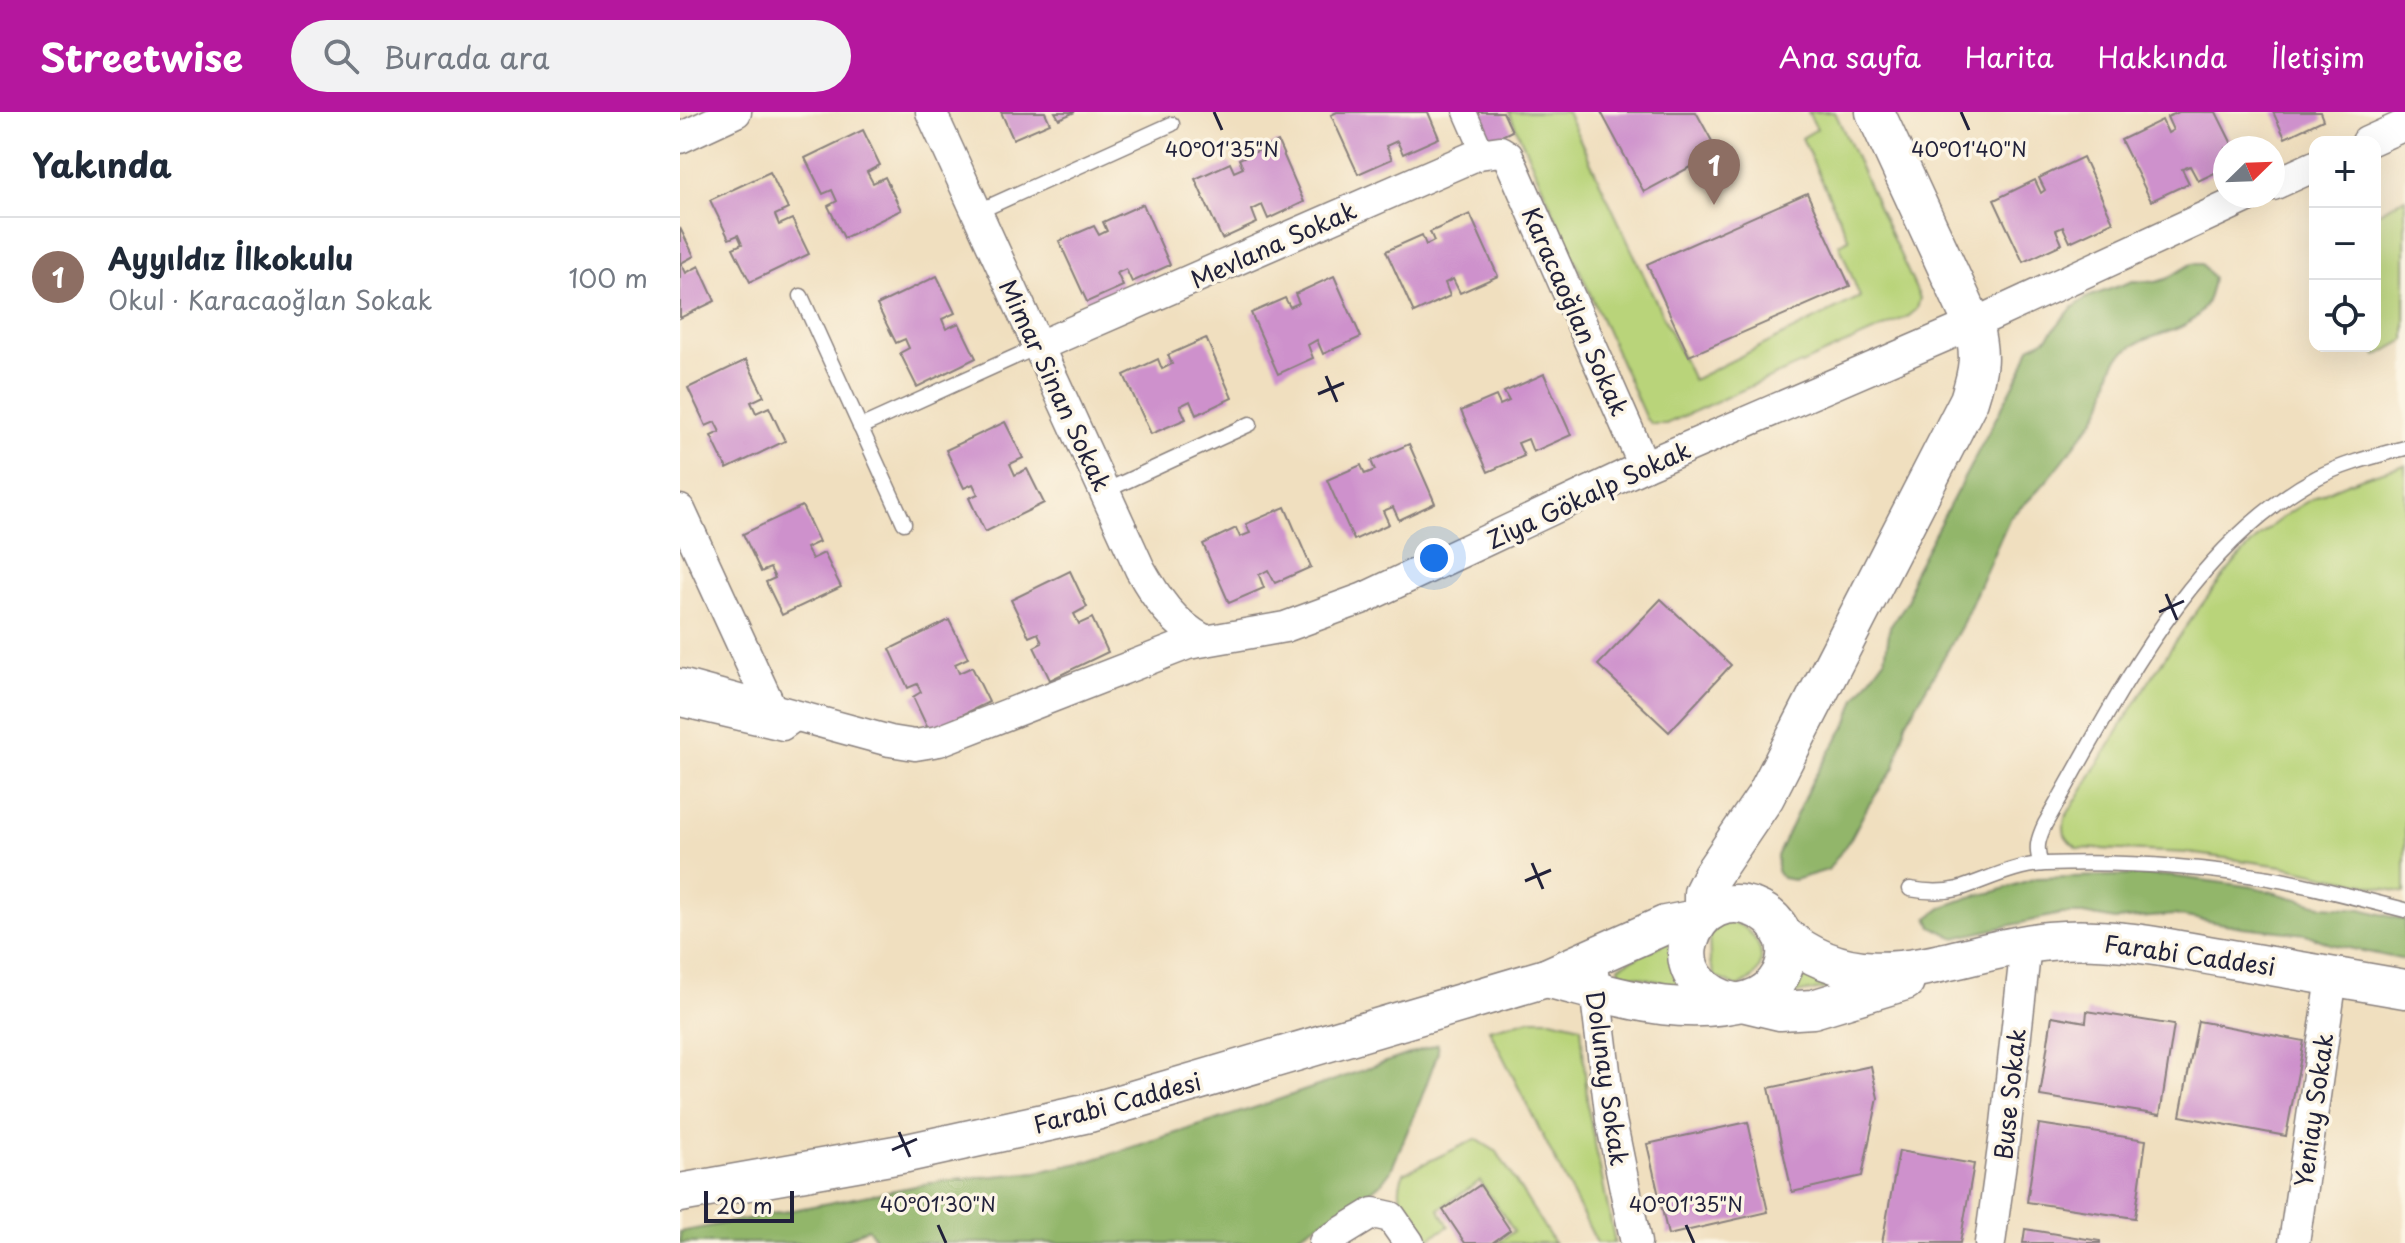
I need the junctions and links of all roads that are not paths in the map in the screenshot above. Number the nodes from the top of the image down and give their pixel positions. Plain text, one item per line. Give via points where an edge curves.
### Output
1 (736, 112) edge
2 (931, 112) edge
3 (1465, 112) edge
4 (1875, 112) edge
5 (1172, 124) dead end
6 (2405, 125) edge
7 (2380, 136) edge
8 (680, 138) edge
9 (1496, 154) junction
10 (2309, 169) edge
11 (2285, 180) edge
12 (2224, 208) edge
13 (977, 212) junction
14 (801, 296) dead end
15 (1973, 324) junction
16 (1039, 346) junction
17 (1250, 424) dead end
18 (860, 427) junction
19 (2405, 448) edge
20 (1644, 466) junction
21 (1105, 491) junction
22 (680, 510) edge
23 (904, 523) dead end
24 (1204, 640) junction
25 (680, 684) edge
26 (680, 705) edge
27 (771, 708) junction
28 (801, 716) junction
29 (1765, 797) junction
30 (2041, 864) junction
31 (1910, 889) dead end
32 (2405, 910) edge
33 (1702, 917) junction
34 (1769, 920) junction
35 (2026, 945) junction
36 (1976, 957) junction
37 (1593, 975) junction
38 (2332, 977) junction
39 (2405, 989) edge
40 (1738, 1002) junction
41 (680, 1193) edge
42 (1324, 1243) edge
43 (1409, 1243) edge
44 (1636, 1243) edge
45 (1990, 1243) edge
46 (2294, 1243) edge

1 - 8 street
2 - 13 street, Mimar Sinan Sokak
3 - 9 street
4 - 15 street
5 - 13 lane
6 - 7 street
9 - 16 street, Mevlana Sokak
9 - 20 street, Karacaoğlan Sokak
10 - 11 street
12 - 15 street, Ziya Gökalp Sokak
13 - 16 street, Mimar Sinan Sokak
14 - 18 lane
15 - 20 street, Ziya Gökalp Sokak
15 - 29 street via 1980,351 1969,400
16 - 18 lane
16 - 21 street, Mimar Sinan Sokak
17 - 21 lane
18 - 23 lane
19 - 30 lane via 2318,477 2220,554 2158,629 2045,824 2038,839
20 - 24 street, Ziya Gökalp Sokak via 1364,598 1285,627
21 - 24 street, Mimar Sinan Sokak via 1157,598 1173,618
22 - 27 street
24 - 28 street, Ziya Gökalp Sokak via 929,744 890,741
25 - 27 street, Ziya Gökalp Sokak
26 - 28 street via 783,729
27 - 28 street, Ziya Gökalp Sokak
29 - 33 street via 1712,875 1703,893
29 - 34 street via 1752,837 1750,880
30 - 31 lane via 1956,890
30 - 32 lane via 2208,869
33 - 34 street via 1730,904
33 - 37 street, Farabi Caddesi via 1665,925
33 - 40 street via 1687,952 1694,976 1715,997
34 - 36 street via 1805,952 1860,971
34 - 40 street via 1785,959 1779,977 1760,996
35 - 36 street, Farabi Caddesi
35 - 38 street, Farabi Caddesi via 2074,939 2130,943
35 - 45 street, Buse Sokak
36 - 40 street via 1813,1009 1780,1011
37 - 40 street via 1623,999 1668,1008
37 - 41 street, Farabi Caddesi via 1546,978 1089,1113 907,1153
37 - 44 street, Dolunay Sokak via 1611,1120
38 - 39 street, Farabi Caddesi
38 - 46 street, Yeniay Sokak
42 - 43 street via 1373,1213 1391,1217

